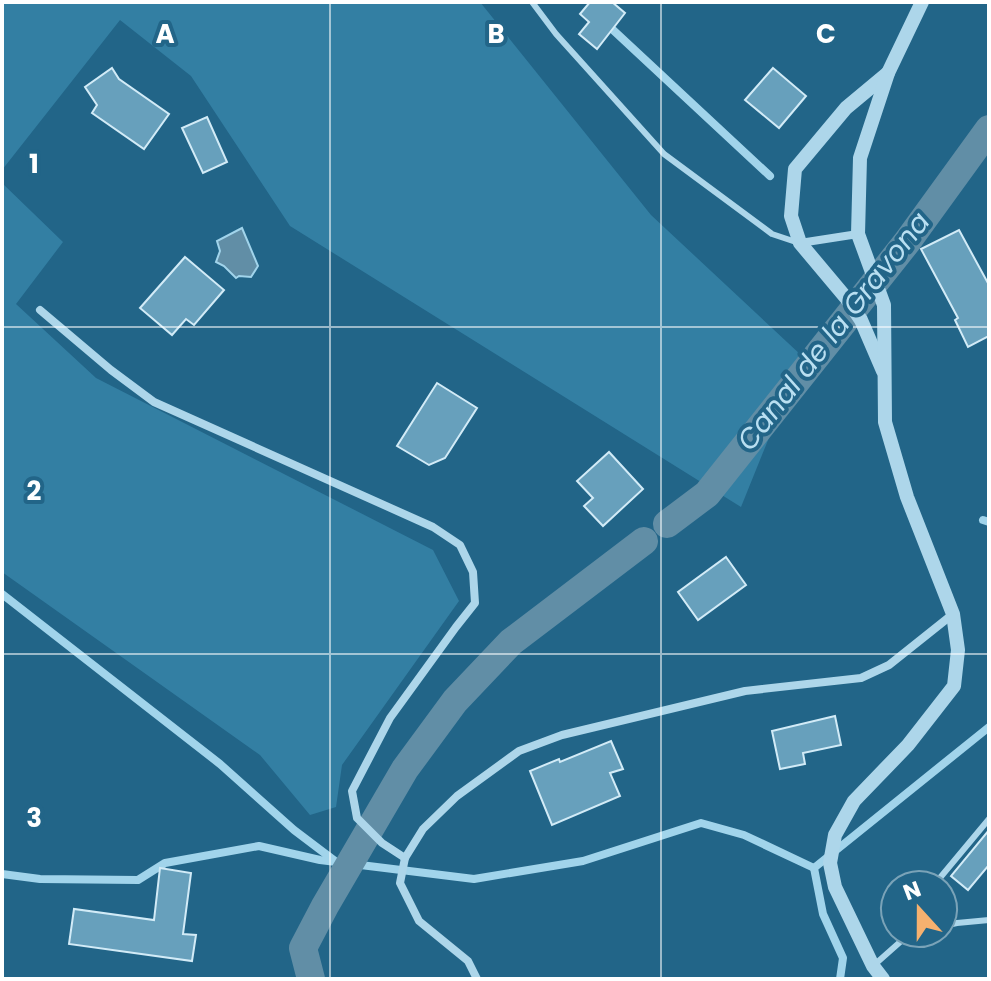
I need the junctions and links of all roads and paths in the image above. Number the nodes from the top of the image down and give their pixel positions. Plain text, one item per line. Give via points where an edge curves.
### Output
1 (532, 2) edge
2 (922, 2) edge
3 (888, 73) junction
4 (858, 234) junction
5 (800, 243) junction
6 (40, 310) dead end
7 (886, 379) junction
8 (953, 614) junction
9 (989, 819) edge
10 (405, 858) junction
11 (947, 869) edge
12 (989, 920) edge
13 (959, 924) edge
14 (893, 949) edge
15 (873, 966) junction
16 (477, 979) edge
17 (883, 979) edge

1 - 5 lane via 664,154 772,234
2 - 3 street
3 - 4 street via 860,158
3 - 5 street via 846,108 795,169 791,216
4 - 5 street
4 - 7 street via 884,305
5 - 7 street via 861,320
6 - 10 street via 154,402 433,527 460,545 473,572 475,603 390,718 352,791 357,818
7 - 8 street via 885,422 907,497
8 - 10 street via 889,665 861,678 745,691 562,735 519,751 457,796 423,829
8 - 15 street via 958,650 954,686 908,745 854,801 835,835 830,863 835,887
9 - 11 lane
10 - 16 street via 400,883 419,921 468,961
12 - 13 lane
14 - 15 lane
15 - 17 street

